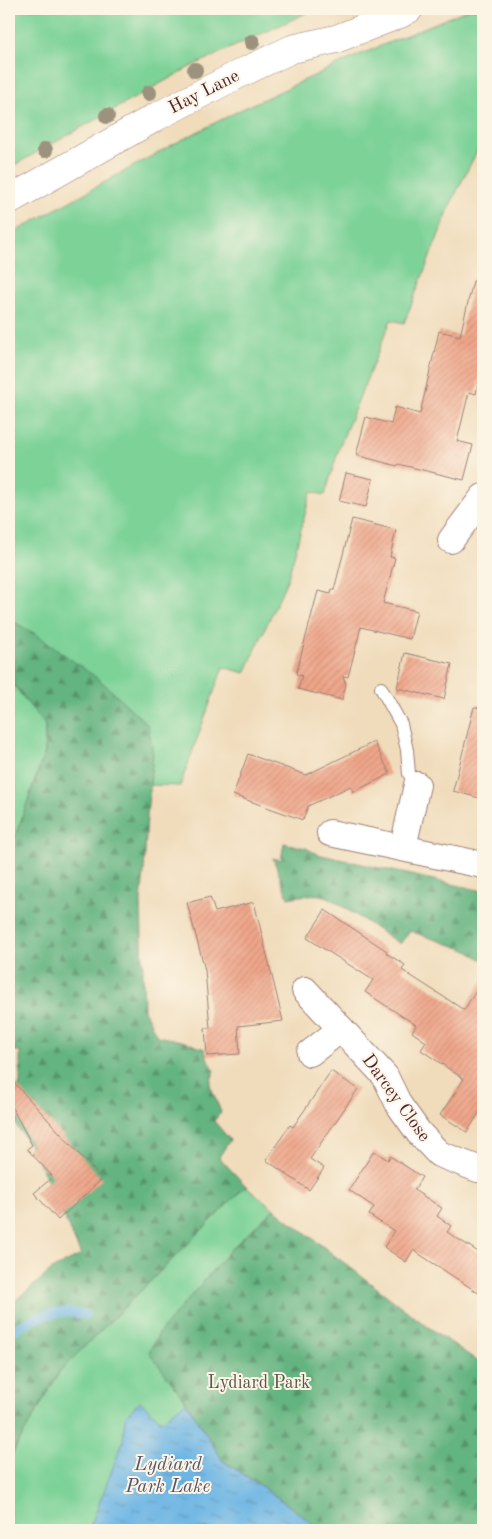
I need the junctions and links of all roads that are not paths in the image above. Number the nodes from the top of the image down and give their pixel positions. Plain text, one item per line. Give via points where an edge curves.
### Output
1 (408, 9) edge
2 (9, 200) edge
3 (483, 496) edge
4 (450, 540) dead end
5 (381, 688) dead end
6 (417, 785) joint
7 (330, 833) dead end
8 (403, 847) junction
9 (483, 865) edge
10 (305, 990) dead end
11 (341, 1029) junction
12 (310, 1053) dead end
13 (483, 1167) edge

1 - 2 street, Hay Lane via 336,39 292,49 237,75
3 - 4 street
5 - 6 lane via 401,724 409,774
6 - 8 street
7 - 8 street
8 - 9 street
10 - 11 street, Darcey Close
11 - 12 street
11 - 13 street, Darcey Close via 385,1076 399,1106 439,1154 478,1169

